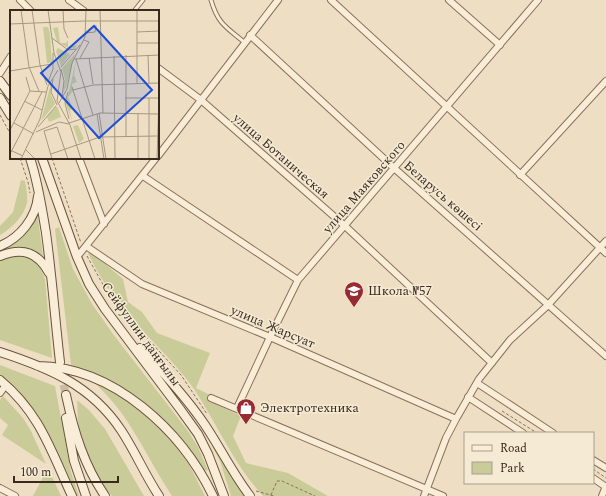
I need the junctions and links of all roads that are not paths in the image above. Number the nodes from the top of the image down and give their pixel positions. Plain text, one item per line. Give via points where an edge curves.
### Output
1 (20, 0) edge
2 (70, 0) edge
3 (143, 0) edge
4 (278, 0) edge
5 (331, 0) edge
6 (449, 0) edge
7 (538, 0) edge
8 (211, 1) edge
9 (30, 10) edge
10 (83, 10) edge
11 (135, 10) edge
12 (250, 35) junction
13 (244, 42) junction
14 (500, 45) junction
15 (10, 58) edge
16 (159, 69) edge
17 (0, 73) edge
18 (0, 81) edge
19 (606, 81) edge
20 (10, 95) edge
21 (0, 98) edge
22 (201, 100) junction
23 (447, 108) junction
24 (10, 114) edge
25 (159, 154) edge
26 (30, 159) edge
27 (42, 159) edge
28 (79, 159) edge
29 (156, 159) edge
30 (394, 168) junction
31 (520, 175) junction
32 (143, 176) junction
33 (38, 189) junction
34 (104, 224) junction
35 (345, 226) junction
36 (606, 241) edge
37 (0, 246) edge
38 (85, 248) junction
39 (600, 248) junction
40 (606, 253) edge
41 (0, 256) edge
42 (77, 257) junction
43 (298, 280) junction
44 (52, 283) junction
45 (549, 304) junction
46 (111, 316) junction
47 (270, 337) junction
48 (0, 352) edge
49 (606, 356) edge
50 (60, 362) dead end
51 (492, 363) junction
52 (38, 366) junction
53 (3, 383) edge
54 (477, 383) junction
55 (0, 393) edge
56 (468, 397) junction
57 (211, 398) dead end
58 (237, 408) junction
59 (456, 419) junction
60 (521, 432) edge
61 (551, 432) edge
62 (594, 461) edge
63 (606, 468) edge
64 (594, 479) edge
65 (606, 487) edge
66 (0, 488) edge
67 (427, 488) junction
68 (253, 494) edge
69 (15, 496) edge
70 (72, 496) edge
71 (86, 496) edge
72 (105, 496) edge
73 (159, 496) edge
74 (213, 496) edge
75 (224, 496) edge
76 (424, 496) edge
77 (443, 496) edge
78 (602, 496) edge

1 - 9 street
2 - 10 street
3 - 11 lane
4 - 12 street
5 - 23 street
6 - 14 street
7 - 14 street, улица Маяковского
8 - 13 lane via 221,23
12 - 13 street
12 - 30 street, Беларусь көшесі
13 - 22 street
14 - 23 street, улица Маяковского
15 - 17 street
16 - 22 street, улица Ботаническая
18 - 20 main road
19 - 31 street
21 - 24 main road
22 - 25 street
22 - 35 street, улица Ботаническая
23 - 30 street, улица Маяковского
23 - 31 street
26 - 33 main road
27 - 42 main road, Сейфуллин даңғылы
28 - 34 street
29 - 32 street
30 - 35 street, улица Маяковского
30 - 45 street, Беларусь көшесі
31 - 39 street
32 - 34 street
32 - 43 street
33 - 37 main road via 34,211 24,229
33 - 44 main road
34 - 38 street
35 - 43 street, улица Маяковского
35 - 51 street, улица Ботаническая
36 - 39 street
38 - 42 street
38 - 47 street, улица Жарсуат via 142,284
39 - 40 street
39 - 45 street
41 - 44 main road via 14,251 34,255 46,268
42 - 46 main road, Сейфуллин даңғылы via 94,293
43 - 47 street, улица Маяковского
44 - 50 main road
45 - 49 street, Беларусь көшесі
45 - 51 street via 510,340
46 - 68 main road via 185,397 240,483
46 - 75 main road, Сейфуллин даңғылы via 198,434
47 - 58 street, улица Маяковского
47 - 59 street, улица Жарсуат
48 - 52 main road
51 - 54 street
52 - 73 main road via 83,389 108,412
52 - 74 main road via 54,366 81,373 107,385 149,412 174,436 187,453
53 - 55 street
53 - 70 main road via 40,426
54 - 56 street
54 - 61 street
56 - 59 street
56 - 60 street
57 - 58 street
58 - 67 street
59 - 67 street
62 - 63 street
64 - 65 street
65 - 78 street
66 - 69 street
67 - 76 street
67 - 77 street
71 - 72 main road via 69,439 64,394 83,456

